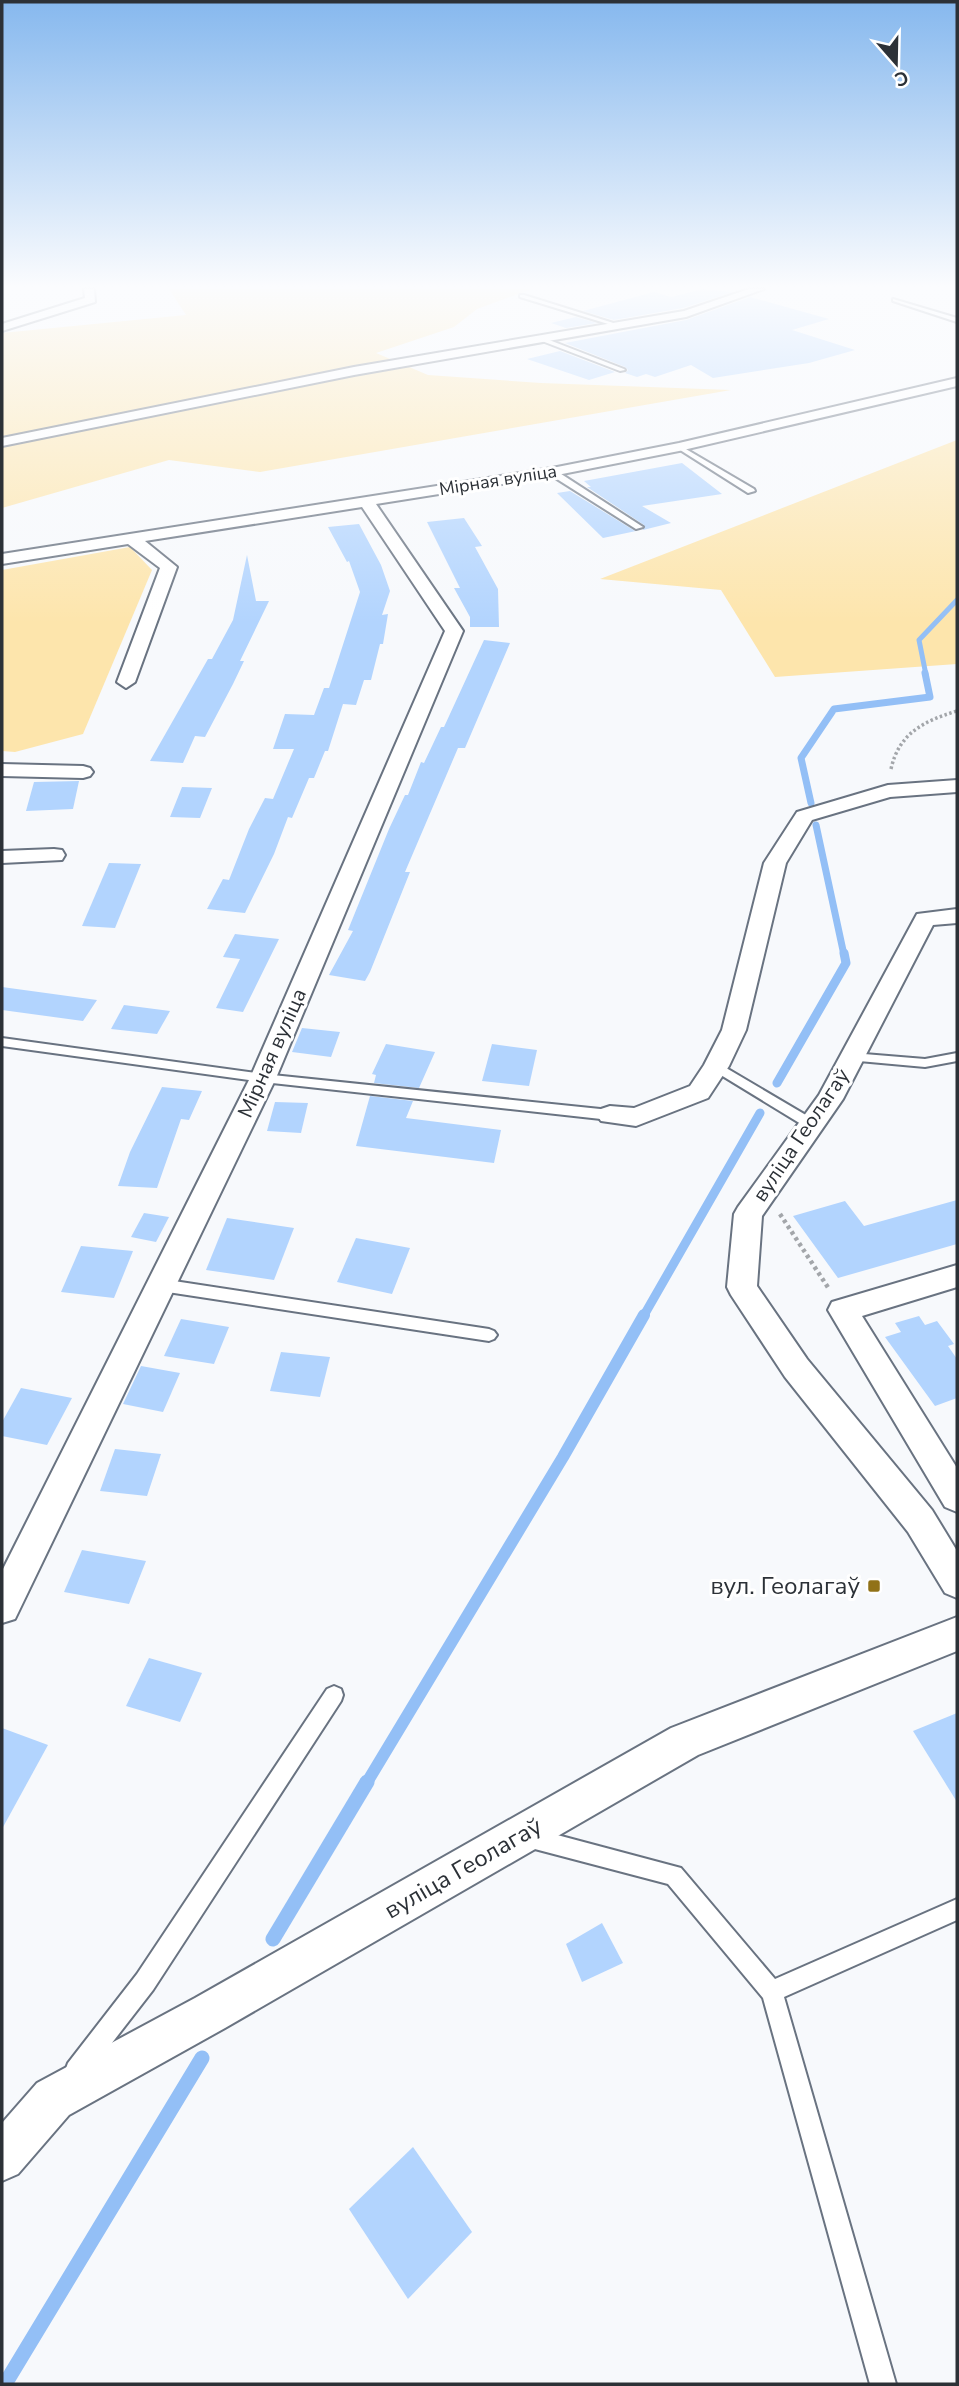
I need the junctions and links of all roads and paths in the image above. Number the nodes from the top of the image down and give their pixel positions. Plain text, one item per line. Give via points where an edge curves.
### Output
1 (206, 400) edge
2 (879, 400) edge
3 (2, 442) edge
4 (679, 447) junction
5 (552, 472) junction
6 (751, 492) dead end
7 (366, 501) junction
8 (639, 527) dead end
9 (129, 537) junction
10 (2, 559) edge
11 (126, 682) dead end
12 (957, 711) edge
13 (2, 770) edge
14 (83, 772) dead end
15 (957, 786) edge
16 (888, 791) junction
17 (54, 855) dead end
18 (2, 857) edge
19 (957, 916) edge
20 (2, 1042) edge
21 (852, 1057) junction
22 (957, 1057) edge
23 (716, 1066) junction
24 (263, 1078) junction
25 (610, 1115) joint
26 (811, 1125) junction
27 (765, 1190) junction
28 (957, 1276) edge
29 (161, 1285) junction
30 (843, 1310) junction
31 (489, 1335) dead end
32 (957, 1497) edge
33 (957, 1582) edge
34 (2, 1607) edge
35 (957, 1634) edge
36 (334, 1695) dead end
37 (519, 1835) junction
38 (957, 1909) edge
39 (772, 1992) junction
40 (53, 2099) junction
41 (2, 2158) edge
42 (883, 2384) edge

1 - 3 street
2 - 4 street, Мірная вуліца
4 - 5 street, Мірная вуліца
4 - 6 lane
5 - 7 street, Мірная вуліца
5 - 8 lane
7 - 9 street, Мірная вуліца
7 - 24 street, Мірная вуліца via 454,631
9 - 10 street, Мірная вуліца
9 - 11 street via 169,567
12 - 16 path via 922,722 893,750
13 - 14 street
15 - 16 street
16 - 23 street via 804,816 775,863 734,1030
17 - 18 street
19 - 21 street, вуліца Геолагаў via 925,919
20 - 24 lane
21 - 22 lane via 925,1063
21 - 26 street, вуліца Геолагаў
23 - 25 street via 699,1092 636,1117
23 - 26 lane
24 - 25 lane
24 - 29 street, Мірная вуліца
26 - 27 street, вуліца Геолагаў
27 - 30 path
27 - 33 street, вуліца Геолагаў via 748,1214 742,1287 796,1368 919,1521
28 - 30 street
29 - 31 lane
29 - 34 street, Мірная вуліца
30 - 32 street
35 - 37 street, вуліца Геолагаў via 685,1741
36 - 40 lane via 145,1982
37 - 39 lane via 674,1875
37 - 40 street, вуліца Геолагаў
38 - 39 lane
39 - 42 lane
40 - 41 street, вуліца Геолагаў

